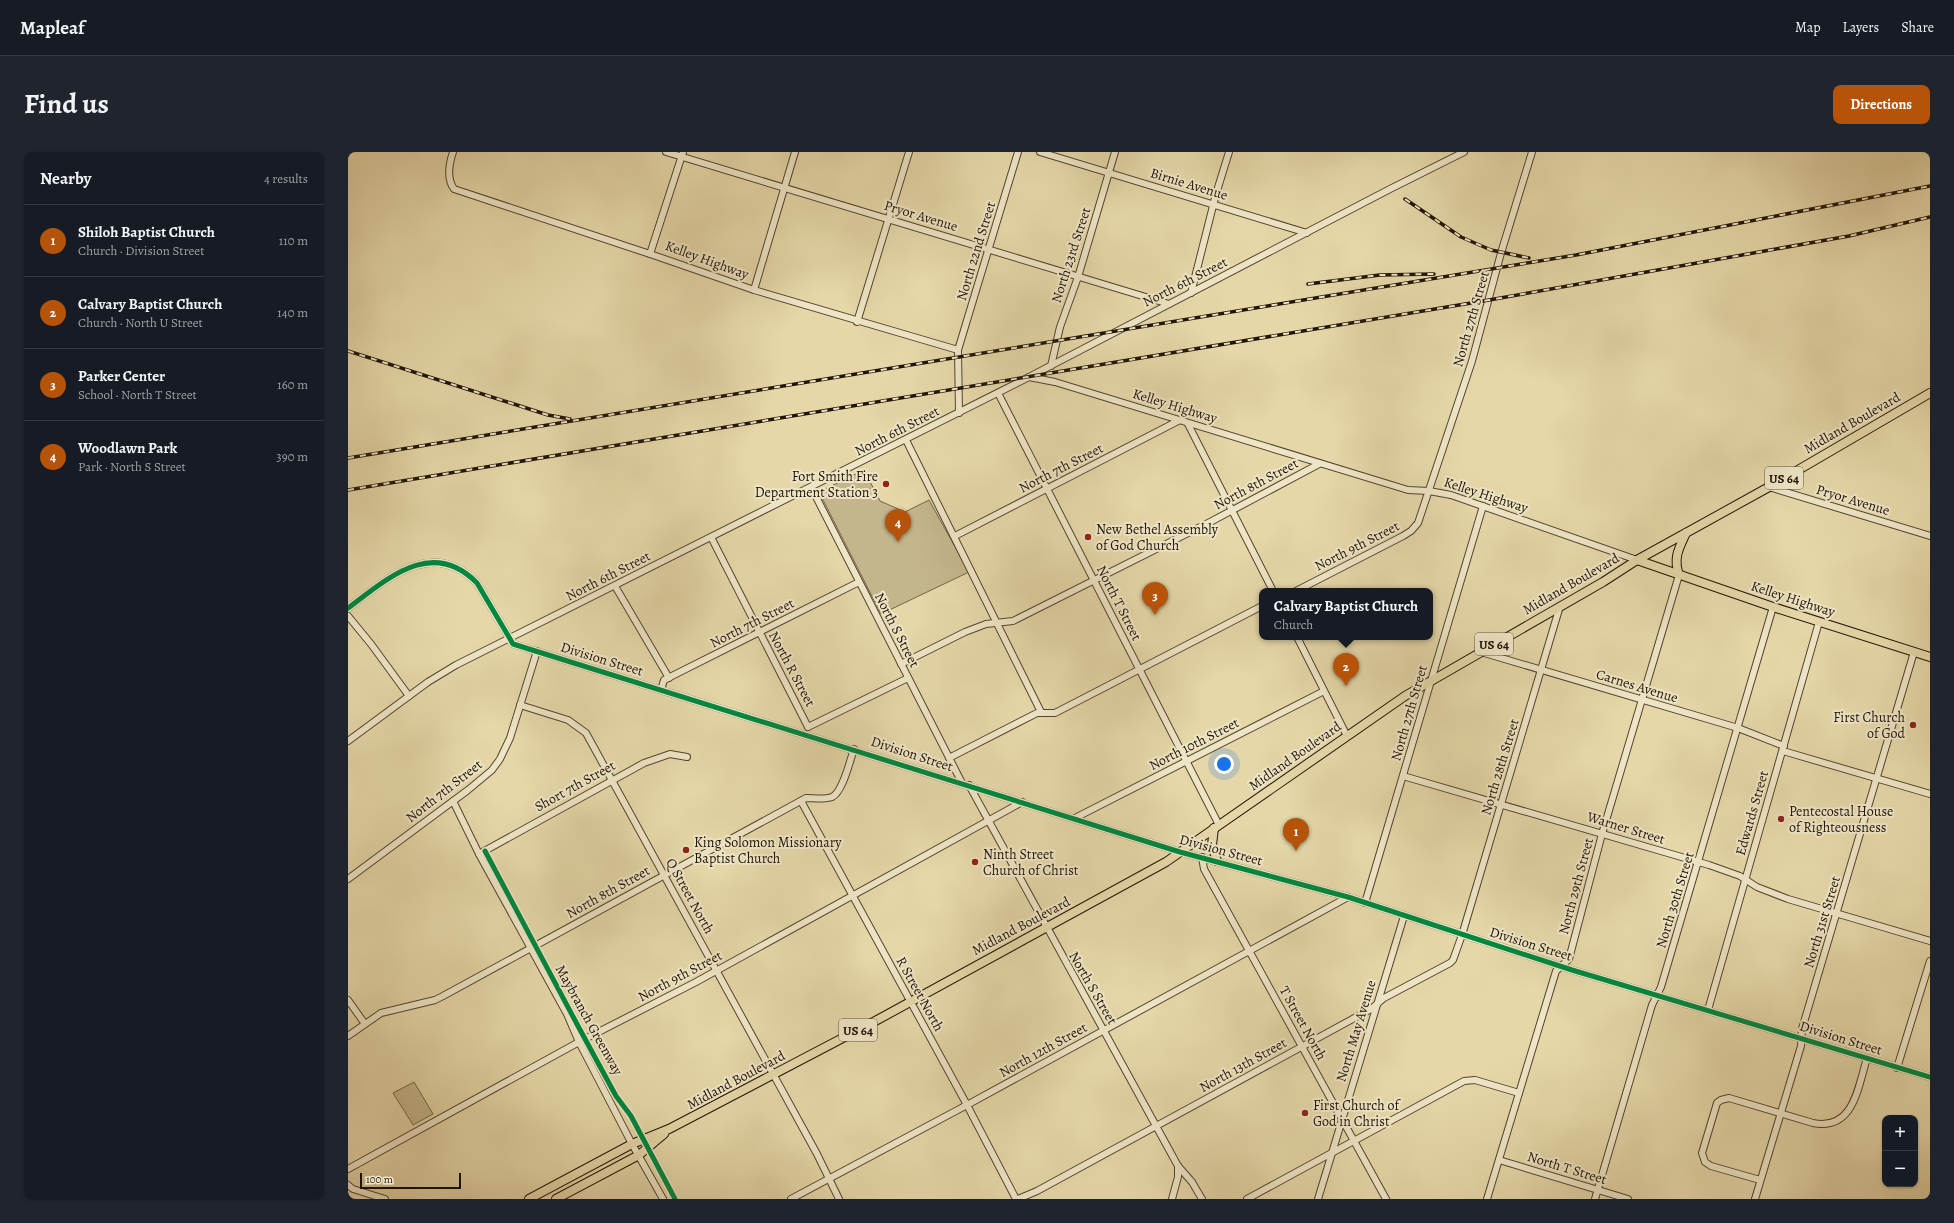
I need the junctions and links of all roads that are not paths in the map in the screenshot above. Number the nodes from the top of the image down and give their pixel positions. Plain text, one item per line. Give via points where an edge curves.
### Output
1 (453, 152) edge
2 (666, 152) edge
3 (795, 152) edge
4 (908, 152) edge
5 (1018, 152) edge
6 (1040, 152) edge
7 (1116, 152) edge
8 (1229, 152) edge
9 (1464, 152) edge
10 (1532, 152) edge
11 (683, 154) edge
12 (1109, 173) junction
13 (784, 187) junction
14 (1213, 204) junction
15 (888, 219) junction
16 (1307, 233) junction
17 (989, 249) junction
18 (650, 254) junction
19 (1078, 277) junction
20 (754, 290) junction
21 (1191, 293) junction
22 (1169, 304) junction
23 (857, 322) junction
24 (958, 350) junction
25 (1051, 366) junction
26 (1029, 377) junction
27 (998, 393) junction
28 (1930, 393) edge
29 (959, 412) junction
30 (1178, 421) junction
31 (1188, 424) junction
32 (906, 440) junction
33 (1319, 464) junction
34 (811, 487) junction
35 (1769, 487) junction
36 (1047, 488) junction
37 (1429, 491) junction
38 (1483, 506) junction
39 (1232, 510) junction
40 (1686, 533) junction
41 (955, 536) junction
42 (1930, 536) edge
43 (711, 537) junction
44 (1637, 560) junction
45 (1679, 575) junction
46 (1094, 579) junction
47 (859, 582) junction
48 (615, 586) junction
49 (1271, 588) edge
50 (1302, 588) edge
51 (1560, 606) junction
52 (1773, 607) junction
53 (348, 608) edge
54 (1259, 608) edge
55 (348, 616) edge
56 (996, 622) junction
57 (1819, 622) junction
58 (759, 634) junction
59 (509, 638) junction
60 (1298, 640) edge
61 (537, 651) junction
62 (1481, 652) junction
63 (1914, 652) junction
64 (1930, 657) edge
65 (901, 664) junction
66 (1140, 669) junction
67 (1542, 670) junction
68 (669, 678) junction
69 (908, 678) junction
70 (1431, 680) junction
71 (660, 690) junction
72 (1324, 691) junction
73 (409, 696) junction
74 (1642, 699) junction
75 (520, 705) junction
76 (1041, 712) junction
77 (808, 727) junction
78 (1738, 728) junction
79 (806, 734) junction
80 (1347, 736) junction
81 (348, 741) edge
82 (854, 749) junction
83 (1784, 749) junction
84 (687, 757) dead end
85 (949, 758) junction
86 (1186, 761) junction
87 (1403, 776) junction
88 (1877, 779) junction
89 (612, 780) junction
90 (962, 783) junction
91 (969, 786) junction
92 (1930, 794) edge
93 (453, 801) junction
94 (801, 801) junction
95 (1022, 802) junction
96 (1502, 804) junction
97 (1075, 818) junction
98 (989, 821) junction
99 (1217, 827) junction
100 (1602, 834) junction
101 (1180, 852) junction
102 (479, 854) junction
103 (1202, 857) junction
104 (1217, 861) junction
105 (1699, 862) junction
106 (664, 875) junction
107 (348, 879) edge
108 (1746, 880) junction
109 (853, 896) junction
110 (1348, 897) junction
111 (1365, 903) junction
112 (1837, 913) junction
113 (1404, 916) junction
114 (1045, 927) junction
115 (1462, 935) junction
116 (1930, 940) edge
117 (530, 948) junction
118 (1250, 951) junction
119 (1930, 961) edge
120 (1561, 966) junction
121 (717, 970) junction
122 (1658, 995) junction
123 (348, 1000) edge
124 (910, 1001) junction
125 (1377, 1004) junction
126 (1708, 1010) junction
127 (365, 1024) junction
128 (1103, 1030) junction
129 (348, 1036) edge
130 (1802, 1039) junction
131 (579, 1042) junction
132 (1302, 1046) junction
133 (1867, 1058) junction
134 (1897, 1068) junction
135 (774, 1075) junction
136 (1930, 1077) edge
137 (1519, 1093) junction
138 (967, 1105) junction
139 (1780, 1113) junction
140 (1342, 1120) junction
141 (1156, 1126) junction
142 (669, 1130) junction
143 (1354, 1141) junction
144 (632, 1144) junction
145 (1332, 1153) junction
146 (639, 1155) junction
147 (1499, 1160) junction
148 (1178, 1166) junction
149 (348, 1169) edge
150 (828, 1179) junction
151 (1760, 1180) junction
152 (348, 1185) edge
153 (1598, 1190) junction
154 (385, 1199) edge
155 (529, 1199) edge
156 (556, 1199) edge
157 (663, 1199) edge
158 (791, 1199) edge
159 (839, 1199) edge
160 (1017, 1199) edge
161 (1172, 1199) edge
162 (1202, 1199) edge
163 (1248, 1199) edge
164 (1318, 1199) edge
165 (1386, 1199) edge
166 (1487, 1199) edge
167 (1595, 1199) edge
168 (1628, 1199) edge
169 (1755, 1199) edge

1 - 18 street, Kelley Highway via 450,163 451,185 454,189
2 - 11 street, Pryor Avenue
3 - 13 street
4 - 15 street
5 - 17 street, North 22nd Street
6 - 12 street, Birnie Avenue
7 - 12 street, North 23rd Street
8 - 14 street
9 - 16 street, North 6th Street
10 - 37 street, North 27th Street via 1472,361
11 - 13 street, Pryor Avenue
11 - 18 street
12 - 14 street, Birnie Avenue
12 - 19 street, North 23rd Street
13 - 15 street, Pryor Avenue
13 - 20 street
14 - 16 street, Birnie Avenue
14 - 21 street
15 - 17 street, Pryor Avenue
15 - 23 street
16 - 21 street, North 6th Street
17 - 19 street, Pryor Avenue
17 - 24 street, North 22nd Street
18 - 20 street, Kelley Highway
19 - 22 street, Pryor Avenue
19 - 25 street, North 23rd Street via 1060,327
20 - 23 street, Kelley Highway
21 - 22 street, North 6th Street
22 - 25 street, North 6th Street
23 - 24 street, Kelley Highway
24 - 29 street, North 22nd Street
25 - 26 street, North 6th Street
26 - 27 street, North 6th Street
26 - 30 street, Kelley Highway via 1055,382
27 - 29 street, North 6th Street
27 - 36 street, North T Street
28 - 35 main road, Midland Boulevard / US 64
29 - 32 street, North 6th Street
30 - 31 street, Kelley Highway
30 - 36 street, North 7th Street
31 - 33 street, Kelley Highway
31 - 39 street
32 - 34 street, North 6th Street
32 - 41 street
33 - 37 street, Kelley Highway via 1408,490
33 - 39 street, North 8th Street
34 - 43 street, North 6th Street
34 - 47 street, North S Street
35 - 40 main road, Midland Boulevard / US 64
35 - 42 street, Pryor Avenue
36 - 41 street, North 7th Street
36 - 46 street, North T Street
37 - 38 street, Kelley Highway via 1451,495
37 - 50 street, North 9th Street via 1418,523 1411,531
38 - 44 street, Kelley Highway
38 - 70 street, North 27th Street
39 - 46 street, North 8th Street
39 - 49 street
40 - 44 main road, Midland Boulevard / US 64
40 - 45 main road via 1676,557 1675,565
41 - 56 street
43 - 48 street, North 6th Street
43 - 58 street, North R Street
44 - 45 main road, Kelley Highway
44 - 51 main road, Midland Boulevard / US 64
45 - 52 main road, Kelley Highway
45 - 74 street, North 29th Street
46 - 56 street, North 8th Street via 1013,621
46 - 66 street, North T Street
47 - 58 street, North 7th Street
47 - 65 street, North S Street
48 - 59 street, North 6th Street
48 - 68 street
51 - 62 main road, Midland Boulevard / US 64
51 - 67 street, North 28th Street
52 - 57 main road, Kelley Highway
52 - 78 street, North 30th Street
53 - 59 street via 403,570 432,562 450,565 477,583
54 - 66 street
55 - 73 street
56 - 65 street, North 8th Street via 965,632
56 - 76 street
57 - 63 main road, Kelley Highway
57 - 83 street, Edwards Street
58 - 68 street, North 7th Street
58 - 77 street, North R Street
59 - 61 street, Division Street via 513,644
59 - 73 street, North 6th Street via 443,672
60 - 72 street
61 - 71 street, Division Street
61 - 75 street, North 7th Street
62 - 67 street, Carnes Avenue
62 - 70 main road, Midland Boulevard / US 64
63 - 64 main road, Kelley Highway
63 - 88 street, North 31st Street
65 - 69 street, North S Street
66 - 76 street via 1055,713
66 - 86 street, North T Street
67 - 74 street, Carnes Avenue
67 - 96 street, North 28th Street
68 - 71 street, North 7th Street via 664,680
69 - 77 street
69 - 85 street, North S Street
70 - 80 main road, Midland Boulevard / US 64
70 - 87 street, North 27th Street
71 - 79 street, Division Street
72 - 80 street
72 - 86 street, North 10th Street
73 - 81 street, North 6th Street
74 - 78 street, Carnes Avenue
74 - 100 street, North 29th Street
75 - 89 street, Q Street North via 568,720 583,730
75 - 93 street, North 7th Street via 510,738 496,765
76 - 85 street
77 - 79 street
78 - 83 street, Carnes Avenue
78 - 105 street, North 30th Street
79 - 82 street, Division Street
80 - 99 main road, Midland Boulevard / US 64
82 - 90 street, Division Street
82 - 94 street, North 8th Street via 842,784 835,795 826,798 806,798
83 - 88 street, Carnes Avenue
83 - 108 street, Edwards Street
84 - 89 street, Short 7th Street via 670,754 660,756
85 - 90 street, North S Street
86 - 97 street, North 10th Street
86 - 99 street, North T Street
87 - 96 street, Warner Street
87 - 111 street, North 27th Street
88 - 92 street, Carnes Avenue
88 - 112 street, North 31st Street
89 - 102 street, Short 7th Street
89 - 106 street, Q Street North
90 - 91 street, Division Street
91 - 95 street, Division Street
91 - 98 street, North S Street
93 - 102 street
93 - 107 street, North 7th Street
94 - 106 street, North 8th Street
94 - 109 street, R Street North
95 - 97 street, Division Street
95 - 98 street, North 9th Street
96 - 100 street, Warner Street
96 - 115 street, North 28th Street
97 - 101 street, Division Street
98 - 109 street, North 9th Street
98 - 114 street, North S Street
99 - 101 main road, Midland Boulevard / US 64
99 - 104 main road via 1212,845
100 - 105 street, Warner Street
100 - 120 street, North 29th Street via 1569,959
101 - 103 street, Division Street
101 - 114 main road, Midland Boulevard / US 64
102 - 117 street
103 - 104 street, Division Street
103 - 118 street, T Street North via 1204,869
104 - 110 street, Division Street
105 - 108 street, Warner Street
105 - 122 street, North 30th Street
106 - 117 street, North 8th Street
106 - 121 street, Q Street North
108 - 112 street, Warner Street via 1774,894
108 - 126 street, Edwards Street
109 - 121 street, North 9th Street
109 - 124 street, R Street North
110 - 111 street, Division Street
110 - 118 street, North 12th Street
111 - 113 street, Division Street
112 - 116 street, Warner Street
112 - 130 street, North 31st Street via 1802,1029
113 - 115 street, Division Street
113 - 125 street, North May Avenue
114 - 124 main road, Midland Boulevard / US 64
114 - 128 street, North S Street
115 - 120 street, Division Street
115 - 125 street, North 13th Street via 1450,964
117 - 127 street, North 8th Street via 439,998 381,1013
117 - 131 street
118 - 128 street, North 12th Street
118 - 132 street, T Street North
119 - 134 street
120 - 122 street, Division Street
120 - 137 street, North 29th Street via 1556,971
121 - 131 street, North 9th Street
121 - 135 street, Q Street North
122 - 126 street, Division Street
122 - 153 street, North 30th Street via 1652,1005
123 - 127 street
124 - 135 main road, Midland Boulevard / US 64
124 - 138 street, R Street North
125 - 132 street, North 13th Street
125 - 140 street, North May Avenue
126 - 130 street, Division Street
127 - 129 street, North 8th Street
128 - 138 street, North 12th Street
128 - 141 street, North S Street
130 - 133 street, Division Street
130 - 139 street, North 31st Street
131 - 144 street
131 - 149 street, North 9th Street
132 - 140 street, T Street North
132 - 141 street, North 13th Street
133 - 134 street, Division Street
133 - 139 street via 1853,1103 1841,1119 1827,1125 1819,1125
134 - 136 street, Division Street
135 - 142 main road, Midland Boulevard / US 64
135 - 150 street, Q Street North
137 - 143 street via 1469,1079
137 - 147 street, North 29th Street
138 - 150 street, North 12th Street
138 - 160 street, R Street North
139 - 151 street, North 31st Street
139 - 151 street via 1729,1098 1721,1100 1715,1107 1702,1153 1705,1162
140 - 143 street, T Street North
140 - 145 street, North May Avenue
141 - 148 street, North S Street
141 - 160 street, North 13th Street via 1037,1191
142 - 144 main road, Midland Boulevard / US 64
142 - 146 main road, Midland Boulevard / US 64
143 - 145 street
143 - 165 street, T Street North
144 - 146 street
144 - 155 main road, Midland Boulevard / US 64
145 - 163 street
145 - 164 street, North May Avenue
146 - 156 main road, Midland Boulevard / US 64
146 - 157 street
147 - 153 street, North T Street
147 - 166 street, North 29th Street
148 - 161 street
148 - 162 street, North S Street
150 - 158 street, North 12th Street
150 - 159 street, Q Street North
151 - 169 street, North 31st Street
152 - 154 street
153 - 167 street, North 30th Street
153 - 168 street, North T Street

